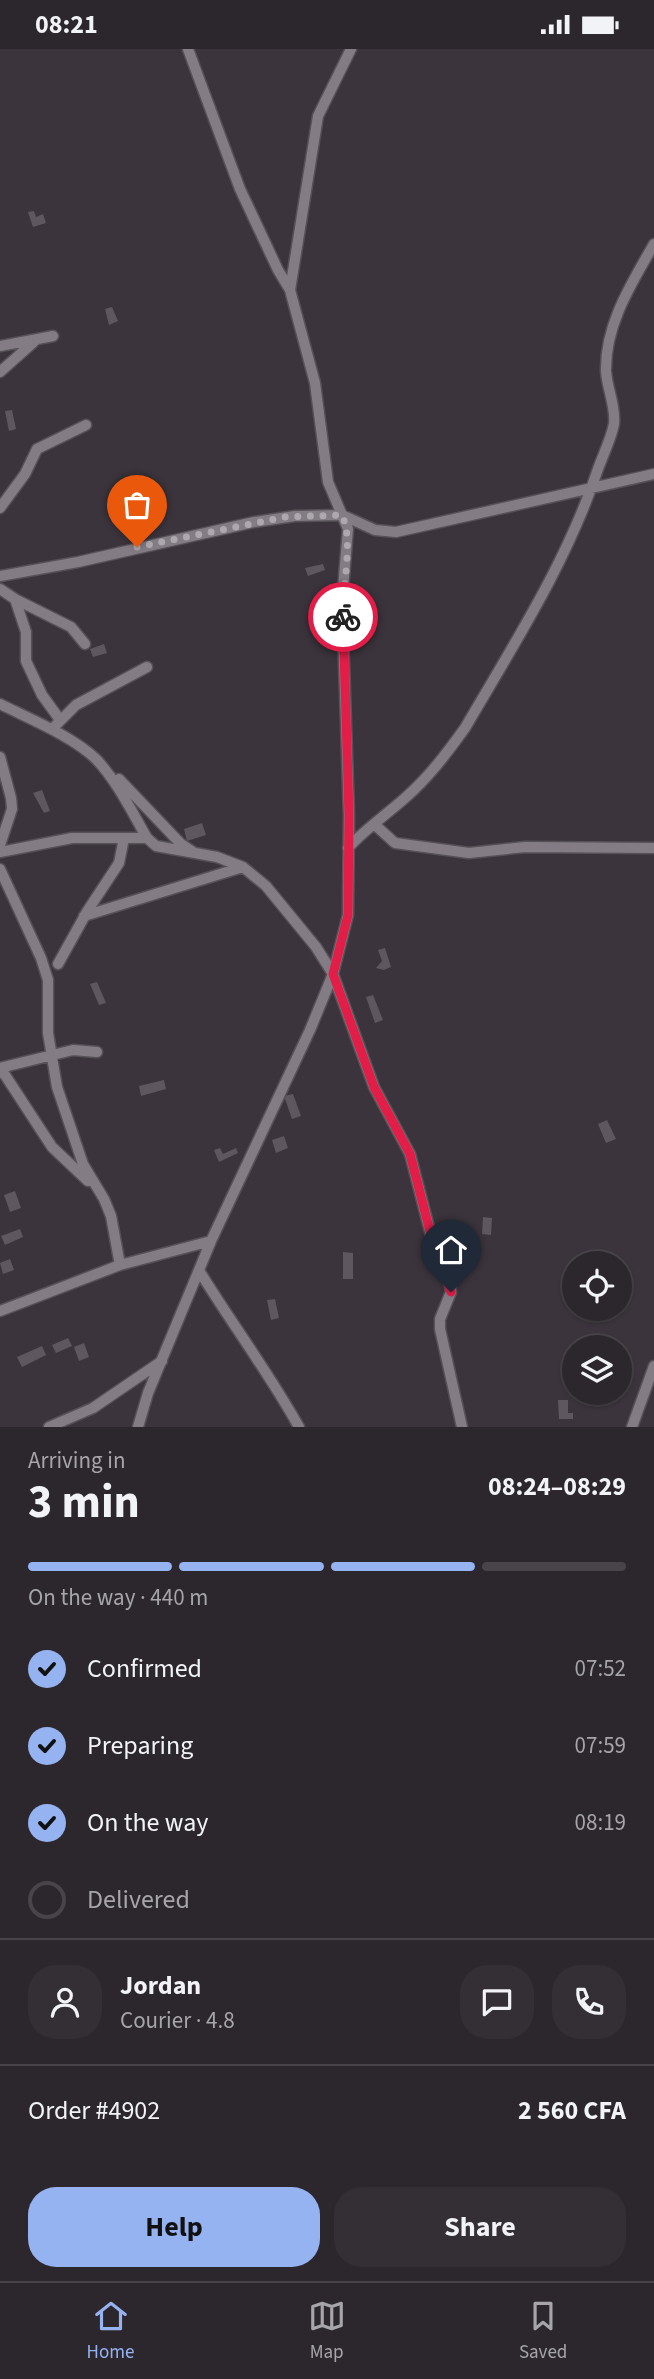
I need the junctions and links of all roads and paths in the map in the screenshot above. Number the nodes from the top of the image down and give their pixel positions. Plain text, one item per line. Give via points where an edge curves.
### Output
1 (188, 49) edge
2 (361, 49) edge
3 (350, 50) edge
4 (654, 244) edge
5 (290, 291) junction
6 (53, 337) dead end
7 (37, 339) junction
8 (0, 346) edge
9 (0, 372) edge
10 (86, 425) dead end
11 (654, 474) edge
12 (592, 489) junction
13 (0, 508) edge
14 (342, 515) junction
15 (0, 576) edge
16 (0, 589) edge
17 (15, 599) junction
18 (85, 644) dead end
19 (147, 667) dead end
20 (0, 705) edge
21 (58, 717) dead end
22 (50, 730) junction
23 (0, 757) edge
24 (118, 779) dead end
25 (374, 824) junction
26 (124, 838) junction
27 (147, 838) junction
28 (0, 845) edge
29 (348, 848) junction
30 (654, 848) edge
31 (0, 852) edge
32 (197, 854) junction
33 (243, 867) junction
34 (0, 869) edge
35 (84, 916) junction
36 (58, 964) dead end
37 (333, 974) junction
38 (97, 1052) dead end
39 (51, 1055) junction
40 (0, 1069) edge
41 (98, 1191) junction
42 (211, 1241) junction
43 (120, 1265) junction
44 (200, 1272) junction
45 (0, 1311) edge
46 (163, 1361) junction
47 (654, 1366) edge
48 (49, 1427) edge
49 (138, 1427) edge
50 (299, 1427) edge
51 (462, 1427) edge
52 (632, 1427) edge

1 - 5 street via 240,189
2 - 3 street
3 - 5 street via 318,116
4 - 12 street via 614,323 606,371 614,424
5 - 14 street via 315,383 324,467
6 - 7 street
7 - 8 street
7 - 9 street
10 - 13 street via 37,449
11 - 12 street
12 - 14 street via 396,532 375,530
12 - 25 street via 555,574 465,728 432,772
14 - 15 street via 254,522
14 - 29 street via 348,535 342,601
16 - 17 street
17 - 18 street via 71,627
17 - 21 street via 26,632 26,661
19 - 22 street via 76,705
20 - 22 street
22 - 27 street via 80,747 107,772
23 - 28 street via 12,809
24 - 32 street via 181,844
25 - 29 street
25 - 30 street via 395,843 469,853 525,847
26 - 27 street
26 - 31 street via 72,838
26 - 35 street via 119,863
27 - 32 street via 156,846
29 - 37 street via 348,915
32 - 33 street
33 - 35 street
33 - 37 street via 266,886
34 - 39 street via 48,980
35 - 36 street
37 - 42 street via 287,1084
37 - 51 street via 374,1087 410,1154 433,1243 450,1285 440,1329
38 - 39 street via 73,1050
39 - 40 street
39 - 41 street via 76,1148
40 - 41 street via 52,1147
41 - 43 street via 111,1216
42 - 43 street
42 - 44 street
43 - 45 street
44 - 46 street
44 - 50 street
46 - 48 street via 93,1408
46 - 49 street
47 - 52 street

